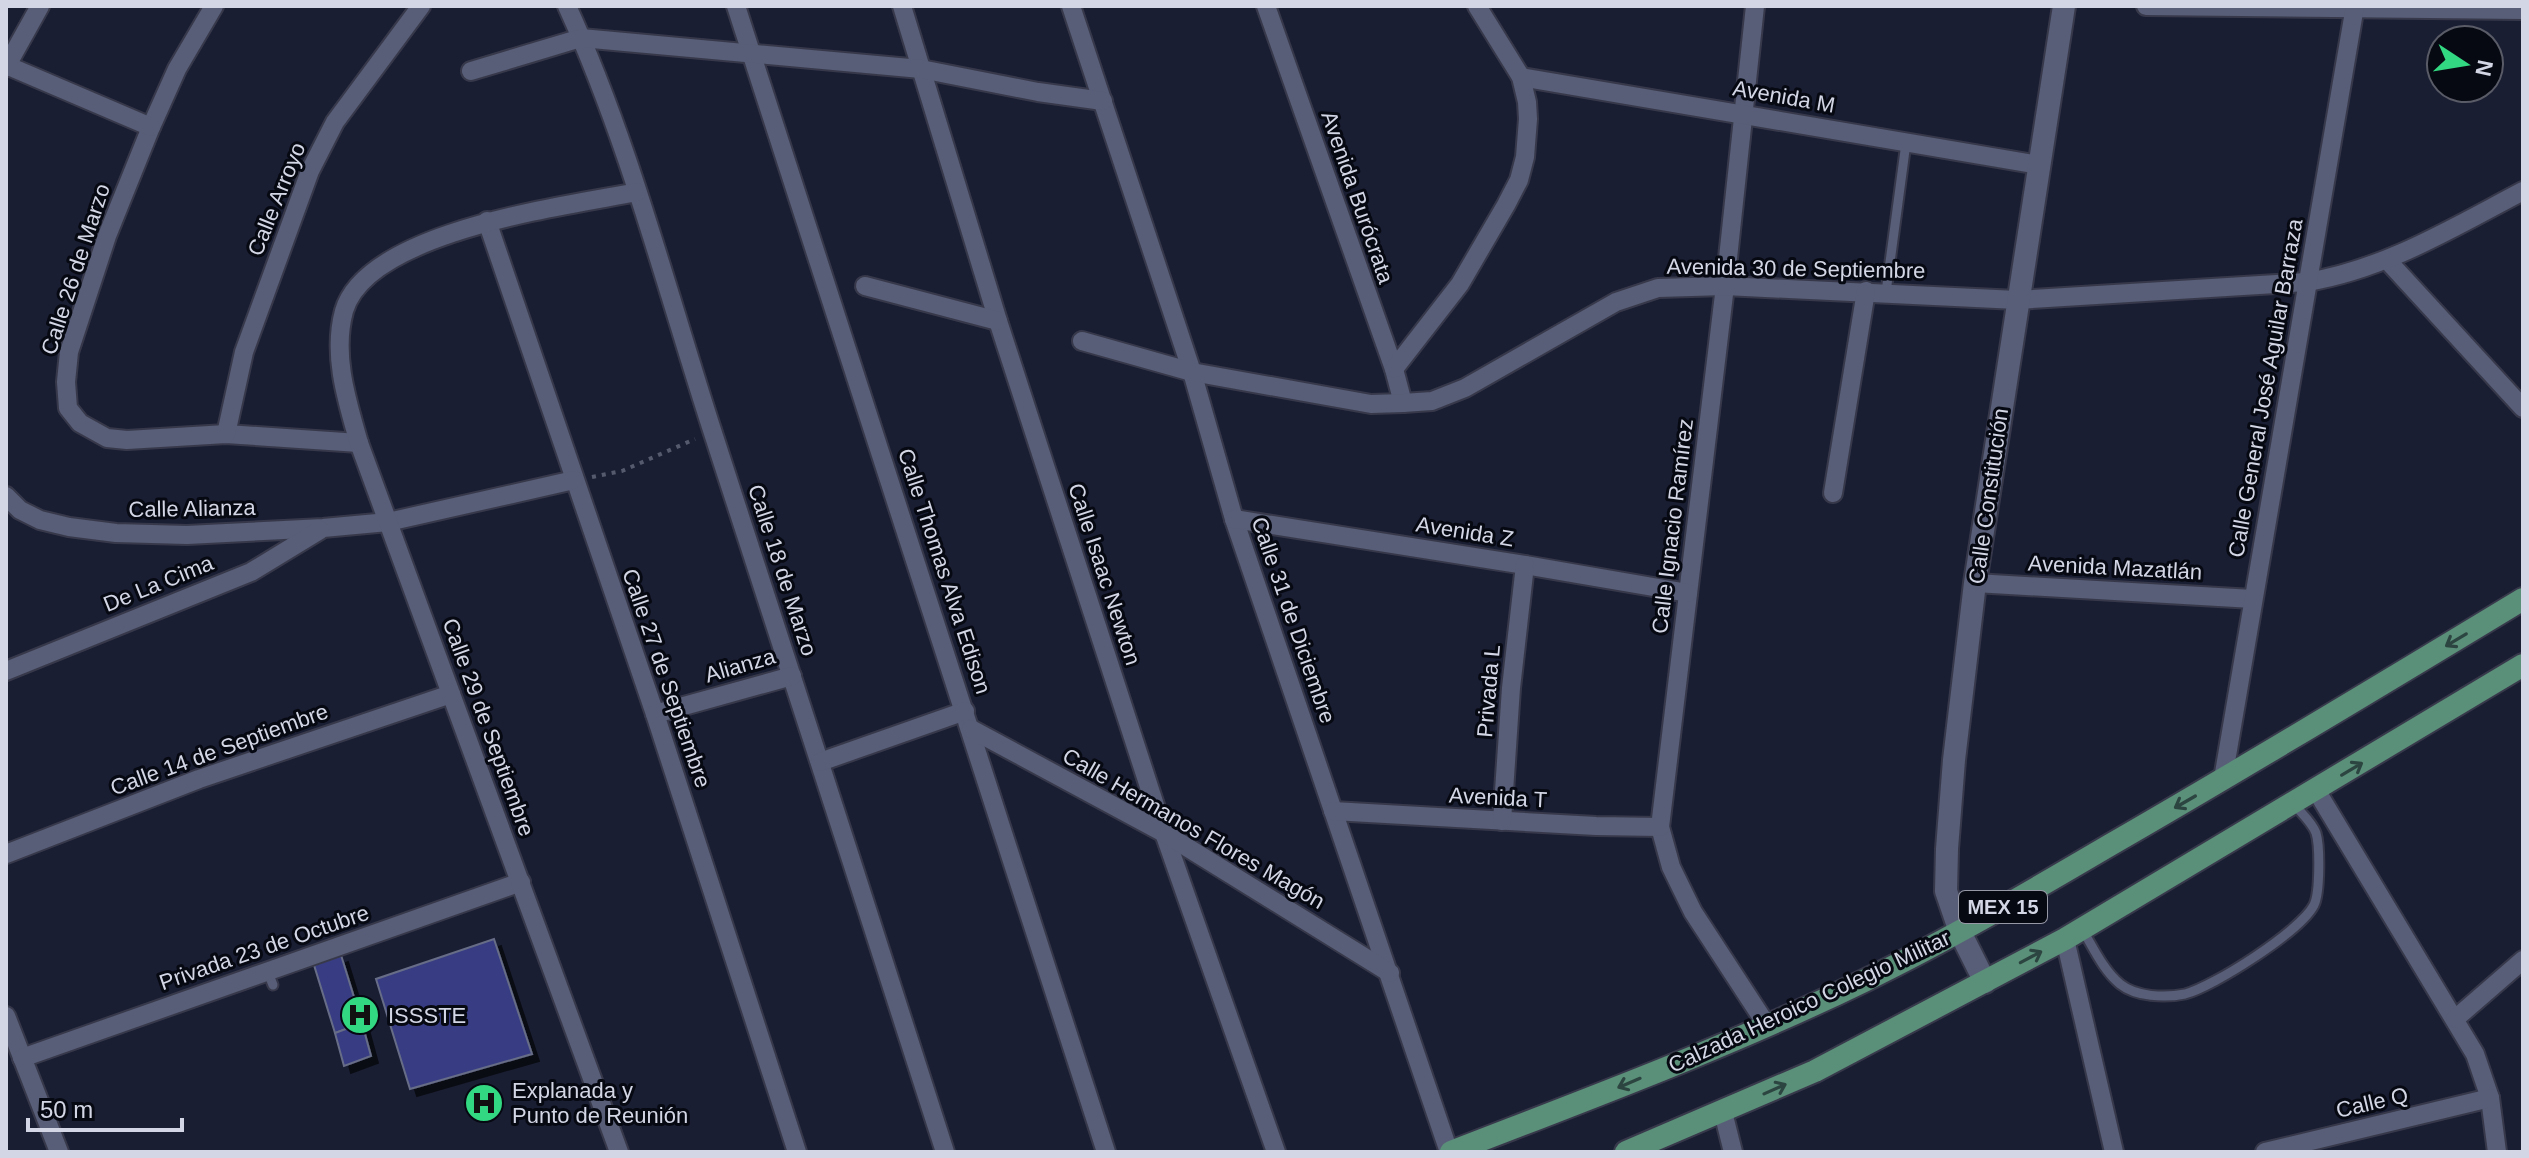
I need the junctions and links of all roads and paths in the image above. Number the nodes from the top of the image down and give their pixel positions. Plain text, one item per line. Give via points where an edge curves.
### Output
1 (40, 6) edge
2 (214, 6) edge
3 (421, 6) edge
4 (567, 6) edge
5 (736, 6) edge
6 (902, 6) edge
7 (1071, 6) edge
8 (1266, 6) edge
9 (1477, 6) edge
10 (1755, 6) edge
11 (2064, 6) edge
12 (2146, 6) edge
13 (2355, 7) edge
14 (2523, 10) edge
15 (581, 38) junction
16 (752, 54) junction
17 (6, 66) edge
18 (921, 69) junction
19 (471, 71) dead end
20 (1521, 77) junction
21 (1103, 101) junction
22 (1742, 113) junction
23 (151, 127) junction
24 (1906, 143) junction
25 (2039, 165) junction
26 (2523, 191) edge
27 (637, 192) junction
28 (487, 221) junction
29 (2387, 260) junction
30 (2307, 282) junction
31 (865, 286) dead end
32 (1725, 286) junction
33 (1866, 291) junction
34 (1886, 292) junction
35 (2017, 300) junction
36 (998, 321) junction
37 (1082, 341) dead end
38 (1394, 369) junction
39 (1192, 372) junction
40 (1403, 403) junction
41 (2523, 408) edge
42 (712, 431) junction
43 (226, 434) junction
44 (359, 443) junction
45 (574, 480) junction
46 (1833, 493) dead end
47 (6, 496) edge
48 (13, 512) edge
49 (1234, 519) junction
50 (388, 522) junction
51 (323, 528) junction
52 (1525, 565) junction
53 (1975, 583) junction
54 (1688, 593) junction
55 (2253, 599) junction
56 (2523, 599) edge
57 (2523, 665) edge
58 (6, 671) edge
59 (792, 676) junction
60 (451, 694) junction
61 (965, 711) junction
62 (655, 714) junction
63 (971, 729) junction
64 (820, 762) junction
65 (2223, 779) junction
66 (2316, 790) junction
67 (2294, 804) junction
68 (1333, 811) junction
69 (1502, 821) junction
70 (1660, 827) junction
71 (1164, 833) junction
72 (6, 854) edge
73 (521, 882) junction
74 (1960, 932) junction
75 (2073, 934) junction
76 (2523, 960) edge
77 (1390, 973) junction
78 (1985, 982) junction
79 (6, 1016) edge
80 (2455, 1019) junction
81 (1766, 1024) junction
82 (10, 1040) edge
83 (22, 1058) junction
84 (2490, 1098) junction
85 (1723, 1112) junction
86 (59, 1152) edge
87 (619, 1152) edge
88 (797, 1152) edge
89 (945, 1152) edge
90 (1106, 1152) edge
91 (1276, 1152) edge
92 (1450, 1152) edge
93 (1626, 1152) edge
94 (1733, 1152) edge
95 (2114, 1152) edge
96 (2265, 1152) edge
97 (2497, 1152) edge

1 - 17 street
2 - 23 street, Calle 26 de Marzo
3 - 43 street, Calle Arroyo via 335,122 310,171 244,352
4 - 15 street, Calle 18 de Marzo
5 - 16 street, Calle Thomas Alva Edison
6 - 18 street, Calle Isaac Newton
7 - 21 street, Calle 31 de Diciembre
8 - 38 street, Avenida Burócrata
9 - 20 street
10 - 22 street, Calle Ignacio Ramírez
11 - 25 street, Calle Constitución
12 - 13 street
13 - 14 street
13 - 30 street, Calle General José Aguilar Barraza
15 - 16 street
15 - 19 street
15 - 27 street, Calle 18 de Marzo
16 - 18 street
16 - 61 street, Calle Thomas Alva Edison
17 - 23 street
18 - 21 street
18 - 36 street, Calle Isaac Newton
20 - 22 street, Avenida M
20 - 38 street via 1528,119 1519,180 1460,284
21 - 39 street, Calle 31 de Diciembre
22 - 24 street, Avenida M
22 - 32 street, Calle Ignacio Ramírez
23 - 43 street, Calle 26 de Marzo via 107,236 69,352 68,408 80,423 107,438
24 - 25 street, Avenida M
24 - 34 lane
25 - 35 street, Calle Constitución
26 - 29 street, Avenida 30 de Septiembre
27 - 28 street
27 - 42 street, Calle 18 de Marzo
28 - 44 street, Calle 29 de Septiembre via 370,273 351,294 339,347
28 - 45 street, Calle 27 de Septiembre
29 - 30 street, Avenida 30 de Septiembre
29 - 41 street
30 - 35 street, Avenida 30 de Septiembre
30 - 55 street, Calle General José Aguilar Barraza
31 - 36 street
32 - 33 street, Avenida 30 de Septiembre
32 - 40 street, Avenida 30 de Septiembre via 1642,292 1465,388 1432,401
32 - 54 street, Calle Ignacio Ramírez
33 - 34 street, Avenida 30 de Septiembre
33 - 46 street
34 - 35 street, Avenida 30 de Septiembre
35 - 53 street, Calle Constitución
36 - 71 street, Calle Isaac Newton
37 - 39 street, Avenida 30 de Septiembre
38 - 40 street, Avenida Burócrata
39 - 40 street, Avenida 30 de Septiembre via 1371,404
39 - 49 street, Calle 31 de Diciembre
42 - 45 path via 622,471
42 - 59 street, Calle 18 de Marzo
43 - 44 street, Calle 26 de Marzo
44 - 50 street, Calle 29 de Septiembre
45 - 50 street
45 - 62 street, Calle 27 de Septiembre
47 - 48 street, Calle Alianza
48 - 51 street, Calle Alianza via 116,533
49 - 52 street, Avenida Z
49 - 68 street, Calle 31 de Diciembre
50 - 51 street, Calle Alianza
50 - 60 street, Calle 29 de Septiembre
51 - 58 street, De La Cima via 251,572
52 - 54 street, Avenida Z
52 - 69 street, Privada L
53 - 55 street, Avenida Mazatlán
53 - 74 street, Calle Constitución via 1947,849 1946,891
54 - 70 street, Calle Ignacio Ramírez
55 - 65 street, Calle General José Aguilar Barraza
56 -> 65 main road, Calzada Heroico Colegio Militar / MEX 15
66 -> 57 main road, MEX 15
59 - 62 street, Alianza
59 - 64 street, Calle 18 de Marzo
60 - 72 street, Calle 14 de Septiembre via 199,779
60 - 73 street, Calle 29 de Septiembre
61 - 63 street, Calle Thomas Alva Edison
61 - 64 street
62 - 88 street, Calle 27 de Septiembre
63 - 71 street, Calle Hermanos Flores Magón
63 - 90 street, Calle Thomas Alva Edison
64 - 89 street, Calle 18 de Marzo
65 -> 74 main road, Calzada Heroico Colegio Militar / MEX 15
66 - 67 main road, MEX 15
66 - 80 street
67 - 75 main road, MEX 15
67 - 75 lane via 2315,831 2313,906 2276,942 2206,987 2184,994 2141,993 2121,985
68 - 69 street, Avenida T
68 - 77 street, Calle 31 de Diciembre
69 - 70 street, Avenida T
70 - 81 street, Calle Ignacio Ramírez via 1671,867 1693,912
71 - 77 street, Calle Hermanos Flores Magón
71 - 91 street, Calle Isaac Newton
73 - 83 street, Privada 23 de Octubre via 270,978
73 - 87 street, Calle 29 de Septiembre
74 - 78 street, Calle Constitución
74 - 81 main road, Calzada Heroico Colegio Militar / MEX 15
78 -> 75 main road, MEX 15
75 - 95 street
76 - 80 street
77 - 92 street, Calle 31 de Diciembre
85 -> 78 main road, MEX 15 via 1815,1071
79 - 82 street
80 - 84 street via 2475,1054
81 -> 92 main road, Calzada Heroico Colegio Militar / MEX 15
82 - 83 street
83 - 86 street
84 - 96 street, Calle Q
84 - 97 street
85 - 93 main road, MEX 15
85 - 94 street

